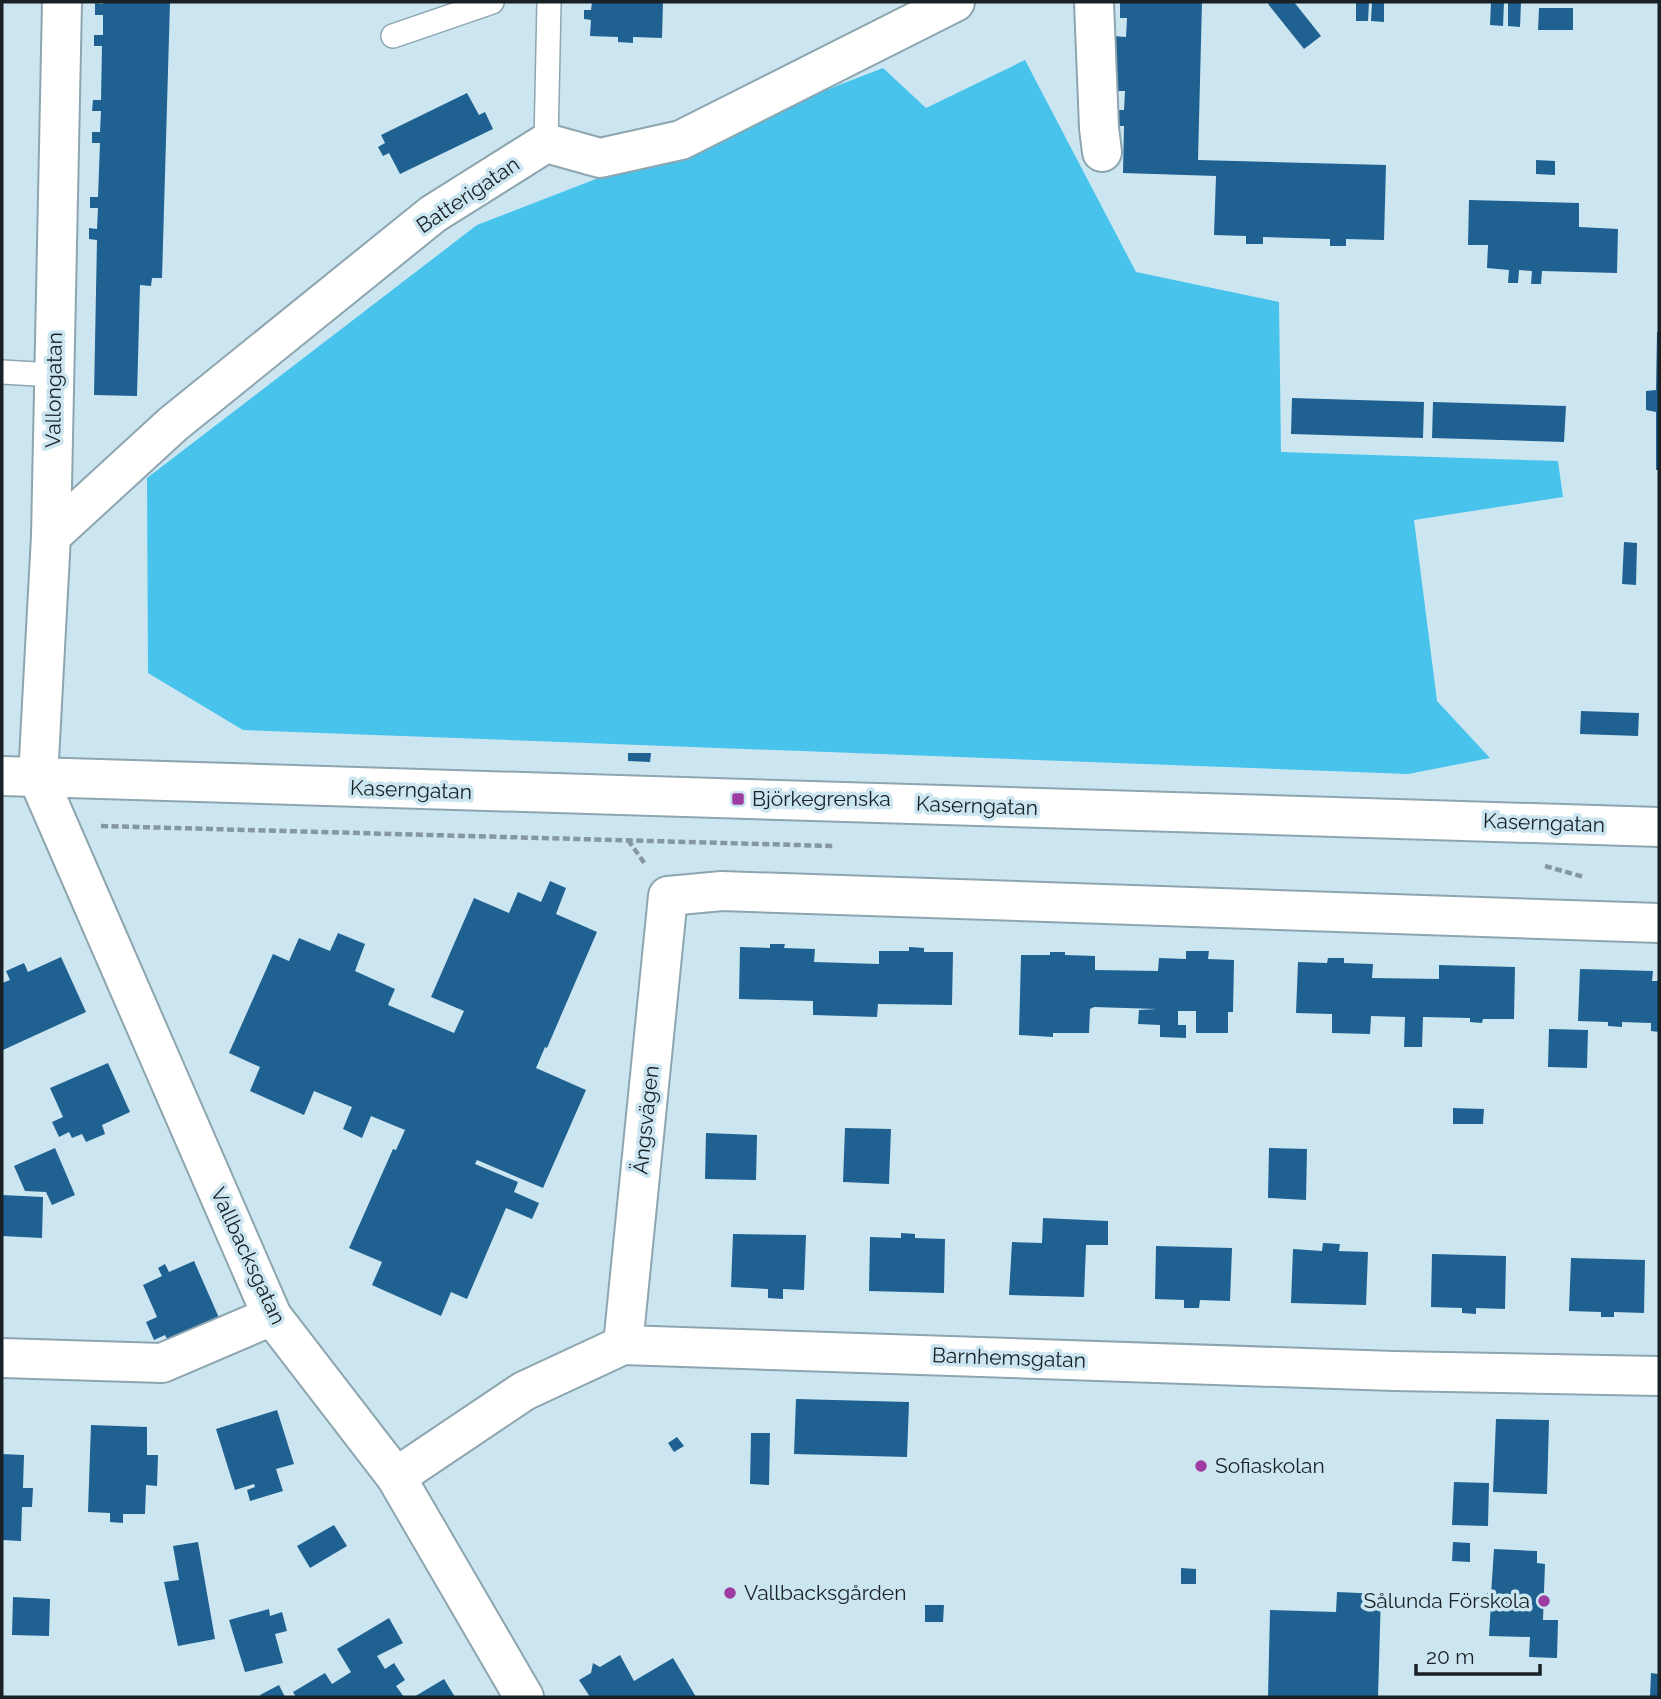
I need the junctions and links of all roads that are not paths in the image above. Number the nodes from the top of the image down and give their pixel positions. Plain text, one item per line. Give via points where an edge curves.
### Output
1 (62, 2) edge
2 (492, 2) edge
3 (549, 2) edge
4 (955, 2) edge
5 (1094, 2) edge
6 (393, 36) dead end
7 (546, 143) junction
8 (1102, 152) dead end
9 (2, 372) edge
10 (54, 375) junction
11 (51, 536) junction
12 (20, 777) edge
13 (1659, 827) edge
14 (1659, 923) edge
15 (272, 1316) junction
16 (623, 1345) junction
17 (2, 1358) edge
18 (1659, 1376) edge
19 (396, 1477) junction
20 (524, 1697) edge

1 - 10 street, Vallongatan
2 - 6 lane
3 - 7 lane
4 - 7 street via 681,140 600,158
5 - 8 street
7 - 11 street, Batterigatan via 433,214 173,424
9 - 10 lane
10 - 11 street, Vallongatan
11 - 12 street, Vallongatan
12 - 13 street, Kaserngatan
12 - 15 street, Vallbacksgatan via 57,824
14 - 16 street, Ängsvägen via 736,892 668,896
15 - 17 street via 162,1363
15 - 19 street, Vallbacksgatan
16 - 18 street, Barnhemsgatan
16 - 19 street, Barnhemsgatan via 524,1391
19 - 20 street, Vallbacksgatan

